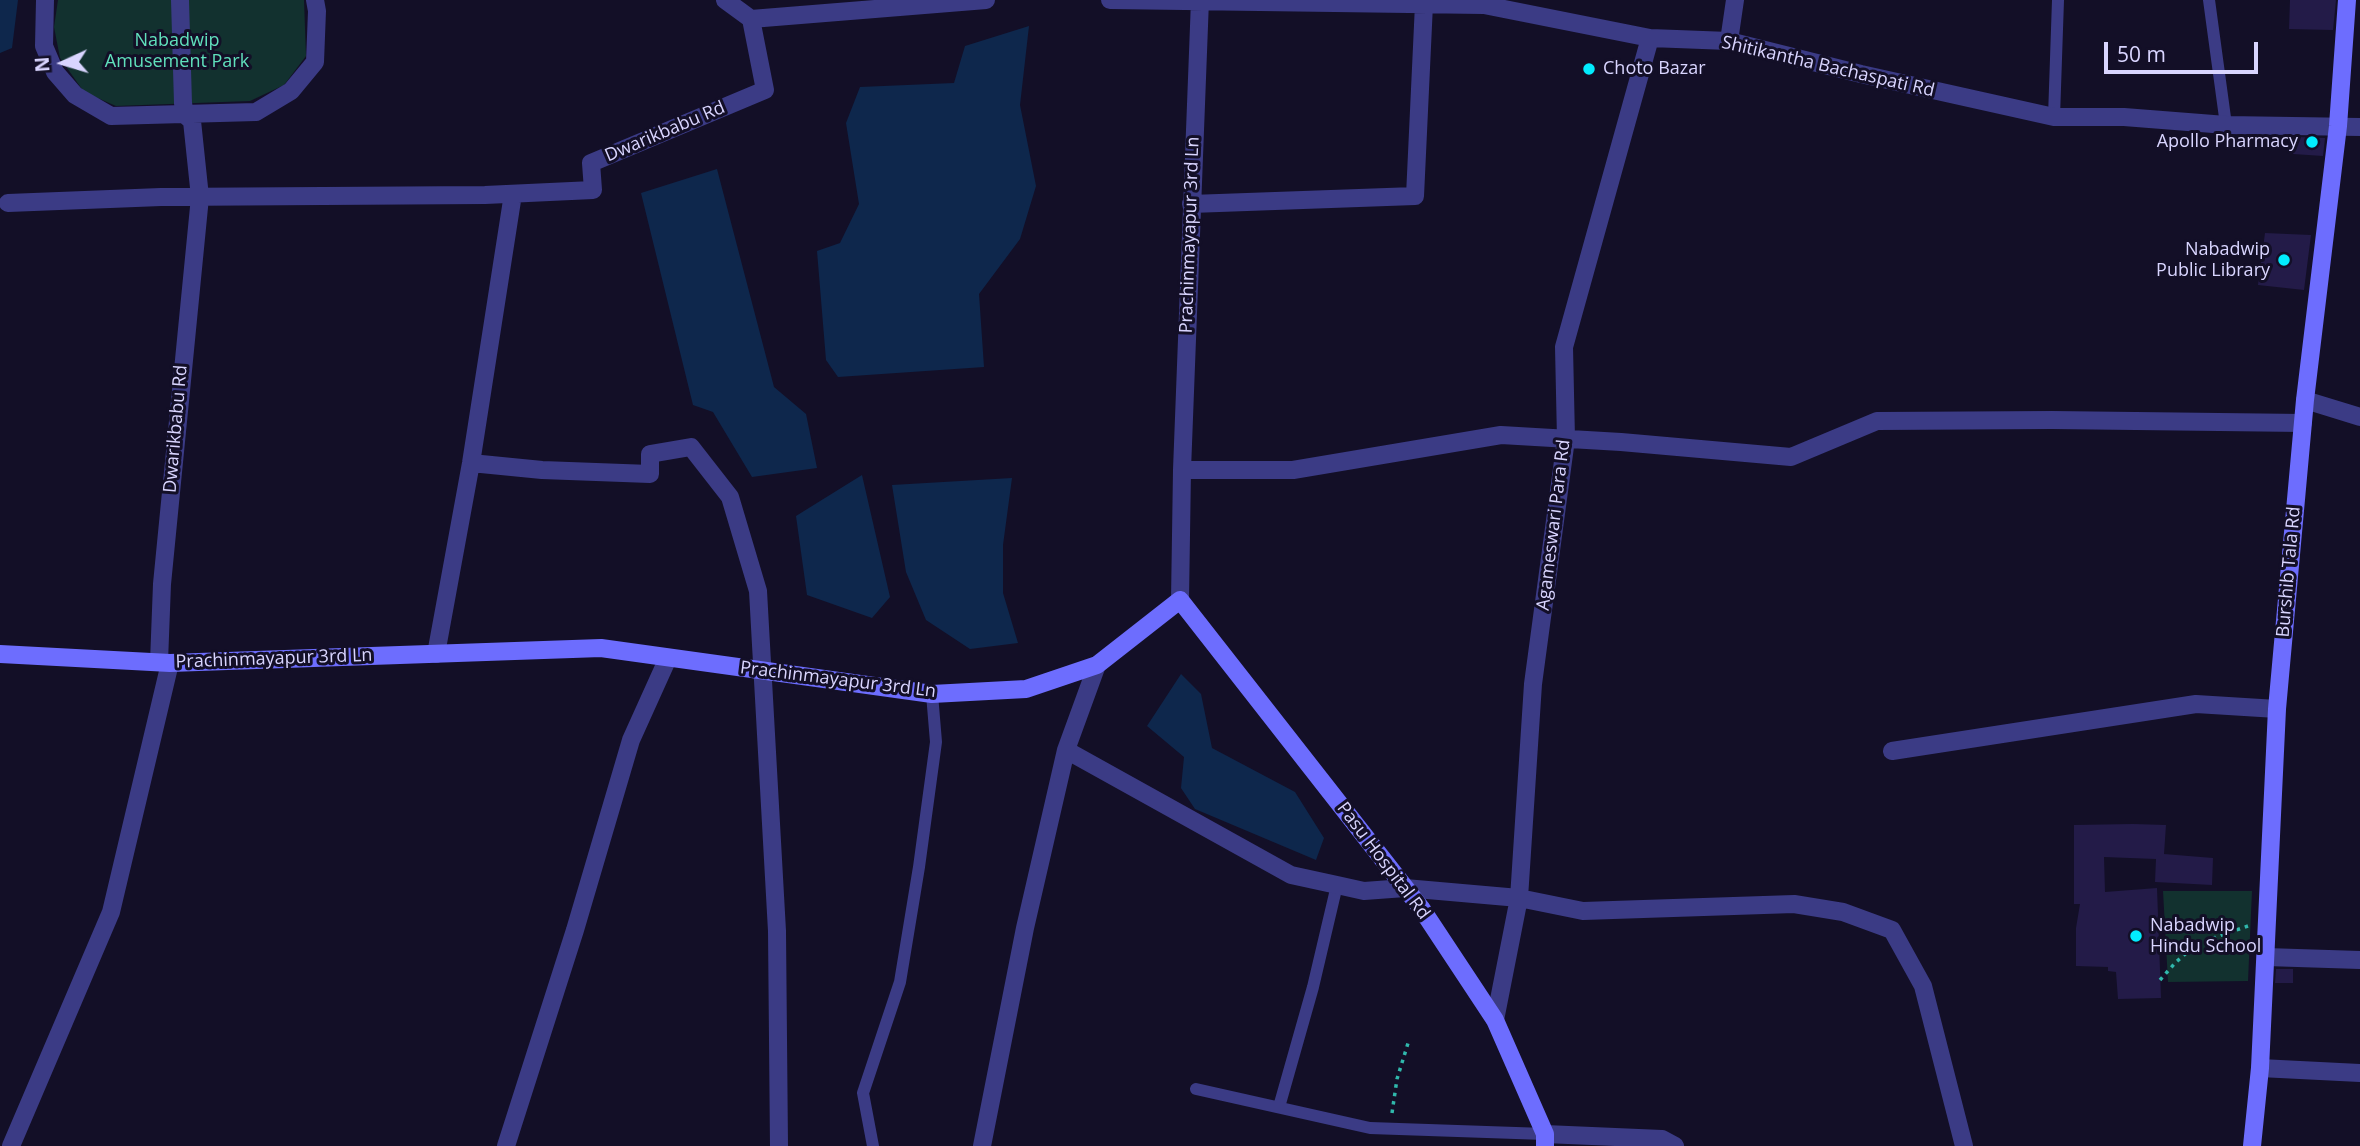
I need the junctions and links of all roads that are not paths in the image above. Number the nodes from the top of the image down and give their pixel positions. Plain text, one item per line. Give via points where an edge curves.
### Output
1 (45, 0) edge
2 (180, 0) edge
3 (314, 0) edge
4 (725, 0) edge
5 (986, 0) edge
6 (1110, 0) edge
7 (1735, 0) edge
8 (2058, 0) edge
9 (2209, 0) edge
10 (2347, 0) edge
11 (1204, 1) edge
12 (1484, 3) edge
13 (1424, 4) junction
14 (794, 8) edge
15 (751, 19) junction
16 (1650, 38) junction
17 (1730, 41) junction
18 (185, 115) junction
19 (2054, 117) junction
20 (2227, 125) junction
21 (2338, 126) junction
22 (2360, 127) edge
23 (513, 194) junction
24 (200, 197) junction
25 (8, 203) dead end
26 (1191, 204) junction
27 (2305, 400) junction
28 (2360, 417) edge
29 (2303, 423) junction
30 (1566, 439) junction
31 (471, 463) junction
32 (1182, 470) junction
33 (1180, 600) junction
34 (436, 654) junction
35 (2, 657) edge
36 (668, 658) junction
37 (165, 662) junction
38 (1097, 665) junction
39 (764, 671) junction
40 (932, 694) junction
41 (2277, 709) junction
42 (1066, 750) junction
43 (1892, 751) dead end
44 (1337, 885) junction
45 (1405, 888) junction
46 (1519, 898) junction
47 (2266, 957) junction
48 (2360, 960) edge
49 (1495, 1020) junction
50 (2260, 1068) junction
51 (2360, 1073) edge
52 (1196, 1089) dead end
53 (1279, 1107) junction
54 (1545, 1140) edge
55 (11, 1146) edge
56 (506, 1146) edge
57 (779, 1146) edge
58 (873, 1146) edge
59 (982, 1146) edge
60 (1675, 1146) edge
61 (1964, 1146) edge
62 (2252, 1146) edge

1 - 18 street via 44,46 55,72 75,95 111,116
2 - 18 street
3 - 18 street via 316,62 291,91 256,112
4 - 15 street
5 - 14 street
6 - 11 street
7 - 17 street
8 - 19 lane
9 - 20 lane
10 - 21 main road, Burshib Tala Rd
11 - 13 street, Shitikantha Bachaspati Rd
11 - 26 street, Prachinmayapur 3rd Ln
12 - 13 street, Shitikantha Bachaspati Rd
12 - 16 street, Shitikantha Bachaspati Rd
13 - 26 street via 1415,196
14 - 15 street
15 - 23 street, Dwarikbabu Rd via 765,90 592,163 593,190
16 - 17 street, Shitikantha Bachaspati Rd
16 - 30 street, Agameswari Para Rd via 1564,348
17 - 19 street, Shitikantha Bachaspati Rd
18 - 24 street via 192,121
19 - 20 street, Shitikantha Bachaspati Rd
20 - 21 street, Shitikantha Bachaspati Rd
21 - 22 street, Shitikantha Bachaspati Rd
21 - 27 main road, Burshib Tala Rd
23 - 24 street, Dwarikbabu Rd
23 - 31 street
24 - 25 street, Dwarikbabu Rd
24 - 37 street, Dwarikbabu Rd via 162,584
26 - 32 street, Prachinmayapur 3rd Ln
27 - 28 street
27 - 29 main road, Burshib Tala Rd
29 - 30 street via 1877,421 1791,457
29 - 41 main road, Burshib Tala Rd
30 - 32 street via 1501,435 1293,470
30 - 46 street, Agameswari Para Rd via 1533,684
31 - 34 street
31 - 39 street via 650,474 650,454 691,447 730,497 758,591
32 - 33 street, Prachinmayapur 3rd Ln
33 - 38 main road, Prachinmayapur 3rd Ln
33 - 45 main road, Pasu Hospital Rd
34 - 36 main road, Prachinmayapur 3rd Ln via 601,648
34 - 37 main road, Prachinmayapur 3rd Ln
35 - 37 main road, Prachinmayapur 3rd Ln
36 - 39 main road, Prachinmayapur 3rd Ln
36 - 56 street via 631,740
37 - 55 street, Dwarikbabu Rd via 111,912
38 - 40 main road, Prachinmayapur 3rd Ln via 1026,689
38 - 42 street
39 - 40 main road, Prachinmayapur 3rd Ln
39 - 57 street via 777,931
40 - 58 lane via 936,742 900,982 863,1093
41 - 43 street via 2196,704
41 - 47 main road, Burshib Tala Rd
42 - 44 street via 1292,875
42 - 59 street
44 - 45 street via 1364,891
44 - 53 lane
45 - 46 street
45 - 49 main road, Pasu Hospital Rd
46 - 49 street, Agameswari Para Rd
46 - 61 street via 1583,911 1794,904 1843,912 1892,930 1923,986
47 - 48 street
47 - 50 main road, Burshib Tala Rd
49 - 54 main road, Pasu Hospital Rd
50 - 51 street
50 - 62 main road, Burshib Tala Rd
52 - 53 lane
53 - 54 lane via 1370,1128
54 - 60 street via 1662,1139

